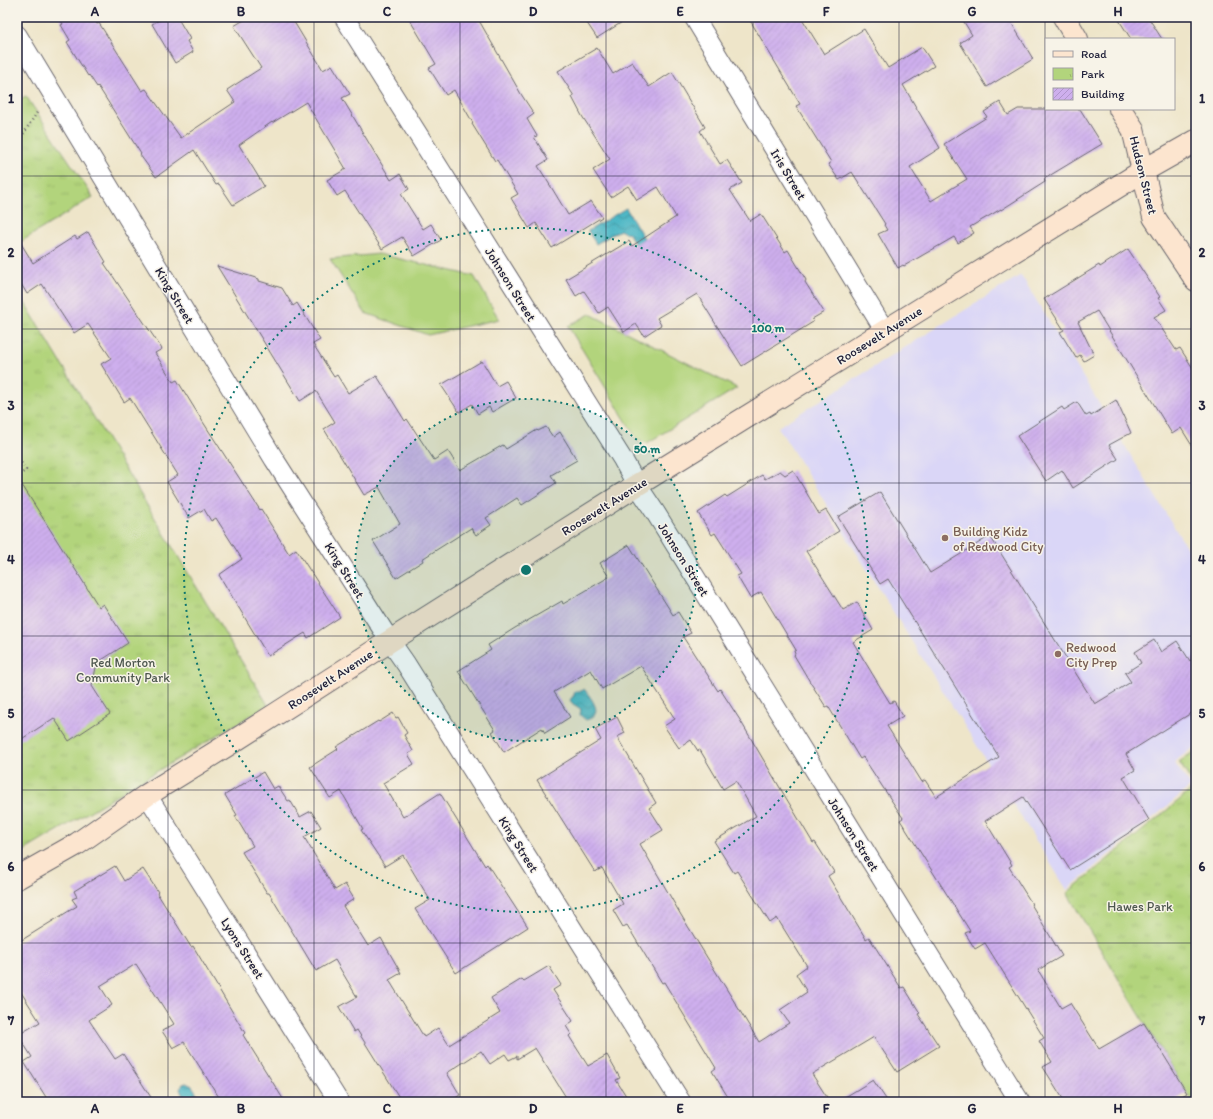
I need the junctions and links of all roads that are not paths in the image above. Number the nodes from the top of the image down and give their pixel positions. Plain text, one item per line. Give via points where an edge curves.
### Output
1 (344, 17) edge
2 (694, 17) edge
3 (1064, 17) edge
4 (17, 35) edge
5 (1076, 38) edge
6 (1121, 110) edge
7 (1196, 141) edge
8 (1143, 171) junction
9 (1196, 280) edge
10 (885, 331) junction
11 (637, 485) junction
12 (390, 641) junction
13 (147, 795) junction
14 (17, 878) edge
15 (339, 1102) edge
16 (681, 1102) edge
17 (1020, 1102) edge

1 - 11 street, Johnson Street
2 - 10 street, Iris Street
3 - 5 street
4 - 12 street, King Street via 270,452
6 - 8 street, Hudson Street via 1133,129
7 - 8 street, Roosevelt Avenue
8 - 9 street, Hudson Street via 1154,217
8 - 10 street, Roosevelt Avenue
10 - 11 street, Roosevelt Avenue
11 - 12 street, Roosevelt Avenue
11 - 17 street, Johnson Street
12 - 13 street, Roosevelt Avenue
12 - 16 street, King Street
13 - 14 street, Roosevelt Avenue via 77,844
13 - 15 street, Lyons Street

